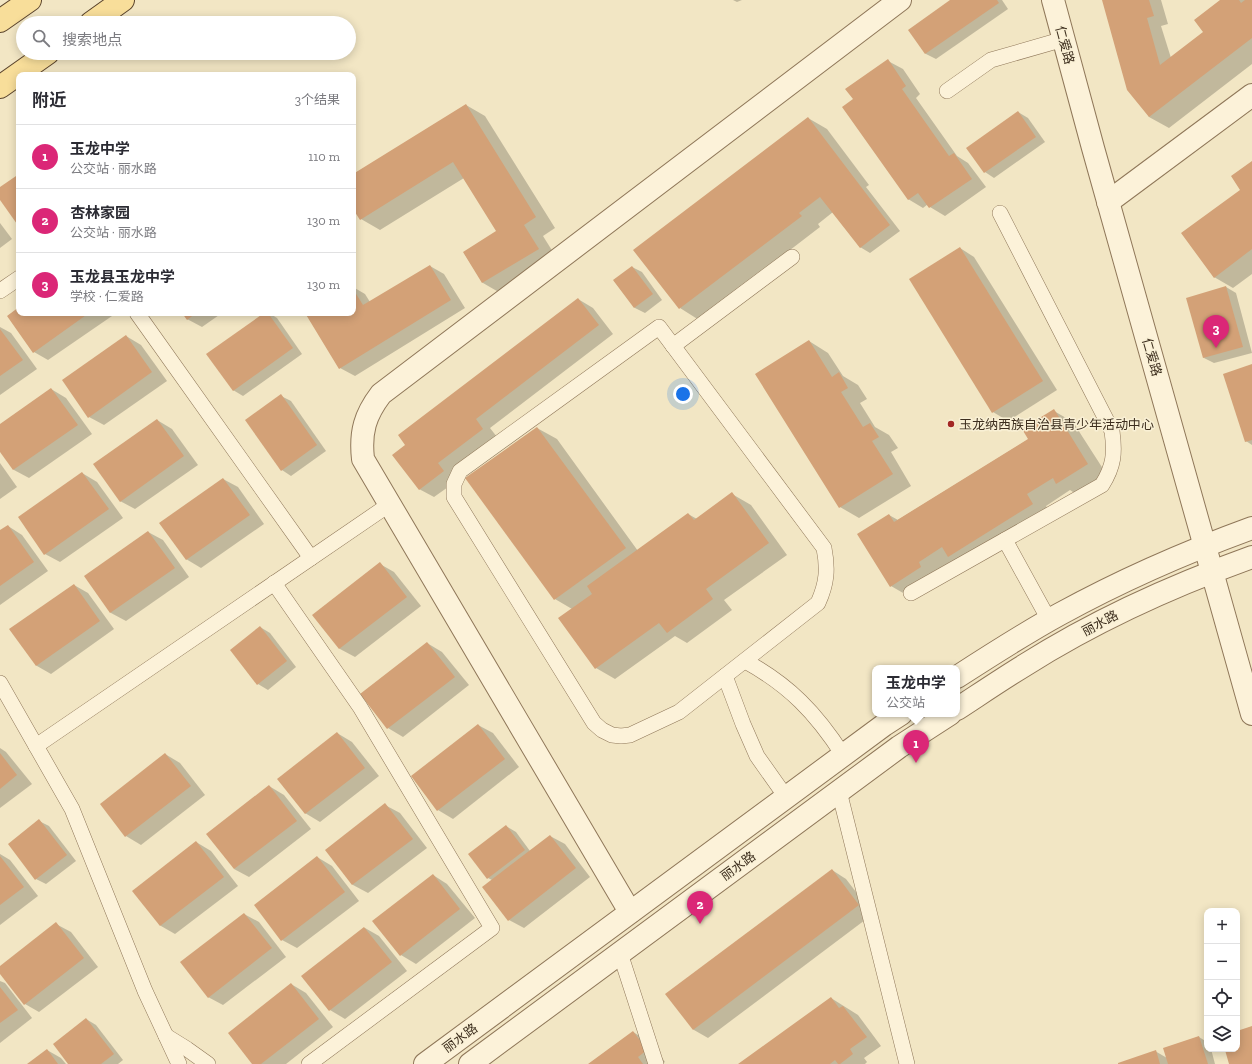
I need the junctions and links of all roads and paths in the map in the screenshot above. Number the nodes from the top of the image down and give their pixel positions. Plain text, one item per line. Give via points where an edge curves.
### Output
1 (30, 0) edge
2 (123, 0) edge
3 (900, 0) edge
4 (1053, 0) edge
5 (101, 16) edge
6 (0, 21) edge
7 (1064, 39) junction
8 (38, 60) edge
9 (21, 72) edge
10 (16, 76) edge
11 (0, 87) edge
12 (947, 91) dead end
13 (1252, 96) edge
14 (1108, 202) junction
15 (1000, 213) dead end
16 (792, 257) dead end
17 (16, 280) edge
18 (0, 291) edge
19 (138, 316) edge
20 (673, 346) junction
21 (390, 504) junction
22 (1252, 528) edge
23 (1004, 540) junction
24 (1205, 546) junction
25 (1252, 557) edge
26 (311, 558) junction
27 (1212, 572) junction
28 (274, 583) junction
29 (911, 593) dead end
30 (1049, 620) junction
31 (745, 660) junction
32 (960, 675) edge
33 (725, 676) junction
34 (0, 684) edge
35 (960, 707) edge
36 (1252, 714) edge
37 (897, 717) edge
38 (945, 717) edge
39 (36, 746) junction
40 (843, 755) junction
41 (839, 791) junction
42 (786, 797) junction
43 (630, 912) junction
44 (620, 953) junction
45 (166, 1036) junction
46 (179, 1064) edge
47 (208, 1064) edge
48 (309, 1064) edge
49 (425, 1064) edge
50 (470, 1064) edge
51 (656, 1064) edge
52 (907, 1064) edge

1 - 6 main road
2 - 5 main road
3 - 21 street via 381,394 367,417 361,444 363,458
4 - 7 street, 仁爱路
7 - 12 lane via 991,60
7 - 14 street, 仁爱路
8 - 9 main road
10 - 11 main road
13 - 14 street
14 - 24 street, 仁爱路
15 - 23 lane via 1112,431 1114,446 1109,474 1102,486
16 - 20 lane
17 - 18 lane
19 - 26 lane
20 - 31 lane via 824,548 827,561 824,590 818,603
20 - 33 lane via 659,327 460,471 454,484 454,498 594,723 602,730 612,735 630,735 679,712
21 - 26 lane
21 - 43 street
22 - 24 street, 丽水路
23 - 29 lane
23 - 30 lane
24 - 27 street, 仁爱路
24 - 30 street, 丽水路 via 1108,588
25 - 27 street, 丽水路
26 - 28 lane
27 - 35 street, 丽水路 via 1120,612 1026,664
27 - 36 street, 仁爱路
28 - 39 lane
28 - 48 lane via 360,707 492,928
30 - 32 street, 丽水路
31 - 33 lane
31 - 40 lane via 797,697 830,734
33 - 42 lane via 757,756
34 - 39 lane
37 - 40 street, 丽水路
38 - 41 street, 丽水路
39 - 45 lane via 72,809 145,991
40 - 42 street, 丽水路
41 - 44 street, 丽水路
41 - 52 lane
42 - 43 street, 丽水路
43 - 49 street, 丽水路
44 - 50 street, 丽水路
44 - 51 lane
45 - 46 lane
45 - 47 lane

